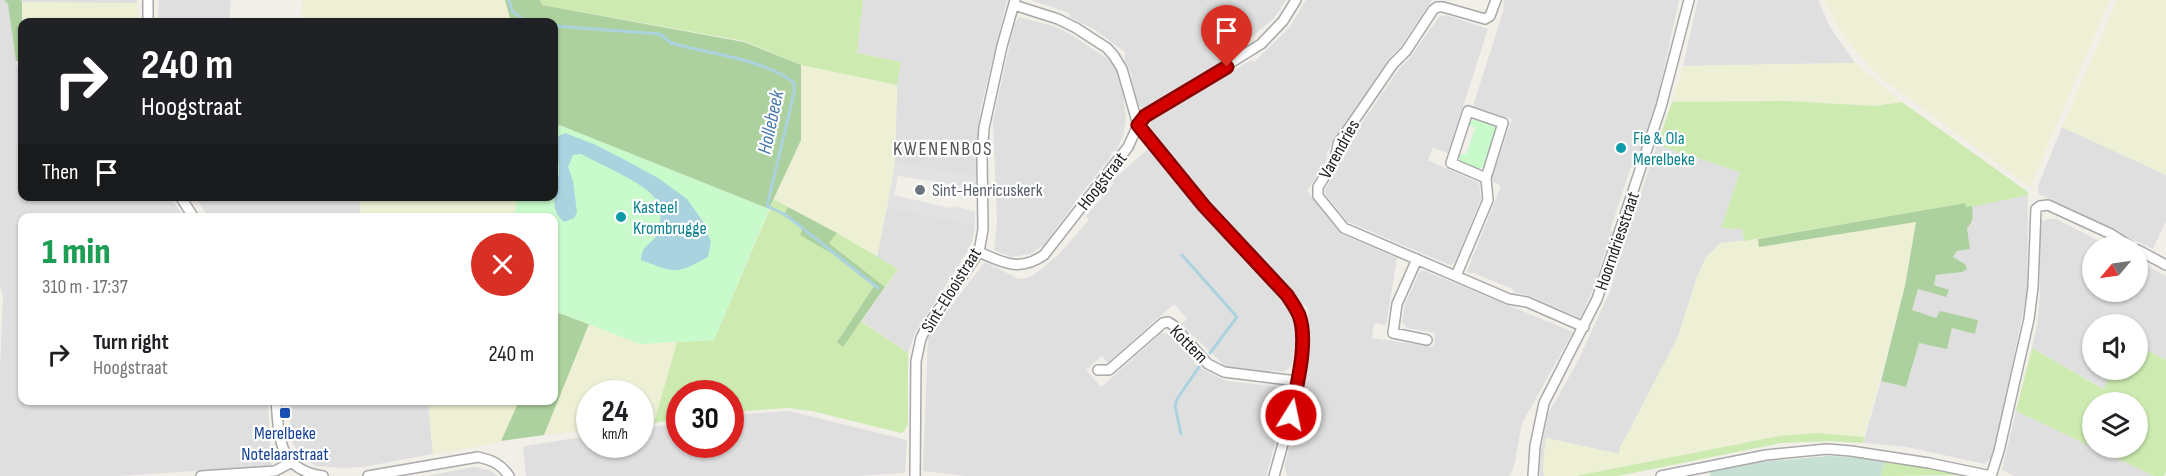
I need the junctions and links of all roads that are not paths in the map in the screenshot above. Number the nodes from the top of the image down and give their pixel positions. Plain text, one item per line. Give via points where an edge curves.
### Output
1 (148, 0) edge
2 (1296, 0) edge
3 (1496, 0) edge
4 (1689, 0) edge
5 (1015, 3) edge
6 (148, 18) edge
7 (1138, 125) junction
8 (1486, 178) junction
9 (2114, 236) edge
10 (979, 252) junction
11 (2148, 255) edge
12 (1417, 259) junction
13 (2166, 265) edge
14 (1456, 276) junction
15 (1584, 327) junction
16 (1427, 340) dead end
17 (1098, 370) dead end
18 (1297, 381) junction
19 (276, 405) edge
20 (292, 462) junction
21 (201, 476) edge
22 (323, 476) edge
23 (368, 476) edge
24 (509, 476) edge
25 (915, 476) edge
26 (1274, 476) edge
27 (1533, 476) edge
28 (1661, 476) edge
29 (1991, 476) edge

1 - 6 street
2 - 7 street, Hoogstraat via 1261,44 1145,116
3 - 12 street, Varendries via 1485,19 1443,7 1433,10 1338,144 1335,160 1318,187 1318,196 1344,228
4 - 15 street, Hoorndriesstraat via 1661,107 1621,232
5 - 7 street via 1058,19 1107,48 1122,69
5 - 10 street, Sint-Elooistraat via 984,128 983,229
7 - 10 street, Hoogstraat via 1128,147 1044,255 1018,265
7 - 18 street via 1294,306 1302,332
8 - 8 street via 1451,163 1468,111 1503,123
8 - 14 street via 1488,200
9 - 29 street via 2048,205 2036,209 2029,319
10 - 25 street, Sint-Elooistraat via 921,338 916,361
11 - 13 street
12 - 14 street, Varendries
12 - 16 street via 1397,304 1393,333
14 - 15 street, Varendries
15 - 27 street, Hoorndriesstraat via 1544,403
17 - 18 street, Kottem via 1109,370 1168,322 1216,369
18 - 26 street
19 - 20 street via 280,446
20 - 21 street via 275,471
20 - 22 street
23 - 24 street via 478,457 493,460
28 - 29 street via 1766,455 1827,450 1929,463

